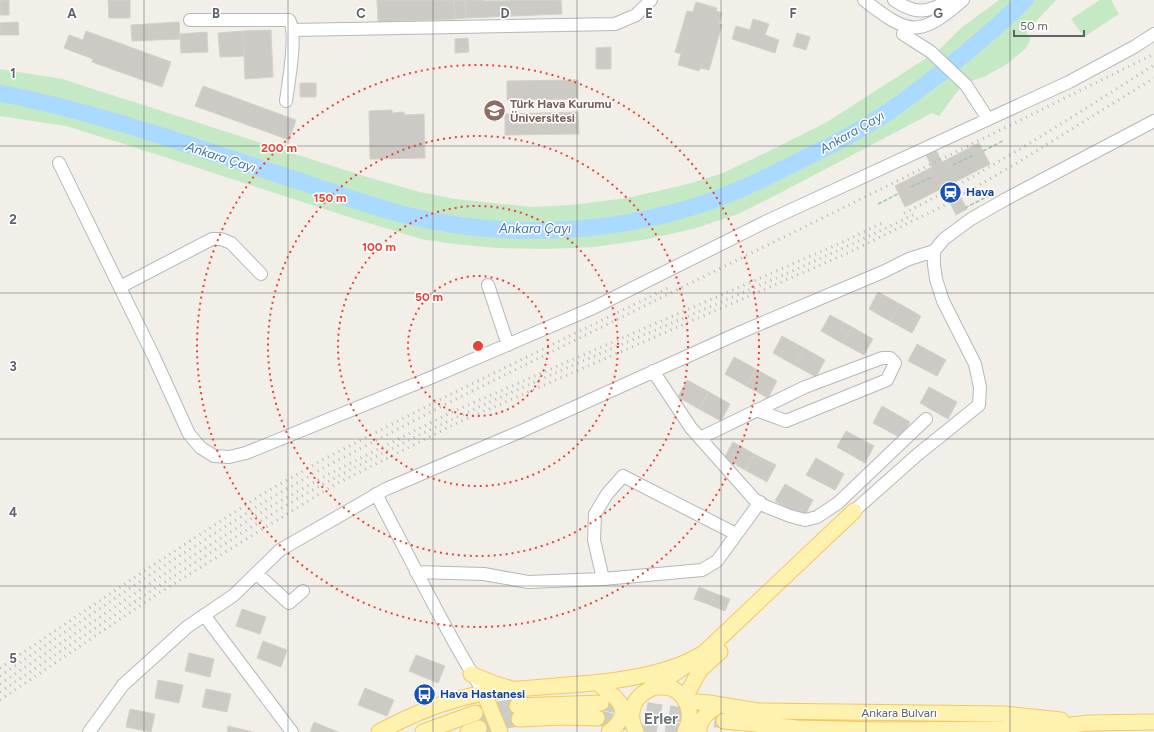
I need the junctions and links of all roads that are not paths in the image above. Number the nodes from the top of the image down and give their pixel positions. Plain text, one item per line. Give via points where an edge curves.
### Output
1 (651, 0) edge
2 (894, 0) edge
3 (950, 0) edge
4 (963, 0) edge
5 (868, 2) edge
6 (190, 20) dead end
7 (907, 27) junction
8 (292, 30) junction
9 (1154, 34) edge
10 (286, 101) dead end
11 (988, 120) junction
12 (1154, 121) edge
13 (59, 163) dead end
14 (934, 251) junction
15 (261, 274) dead end
16 (488, 284) dead end
17 (120, 287) junction
18 (508, 345) junction
19 (654, 371) junction
20 (756, 410) junction
21 (926, 419) dead end
22 (700, 438) junction
23 (376, 494) junction
24 (760, 502) junction
25 (854, 511) junction
26 (736, 534) junction
27 (416, 572) junction
28 (256, 573) junction
29 (603, 579) junction
30 (303, 591) dead end
31 (204, 615) junction
32 (704, 653) junction
33 (472, 674) junction
34 (595, 685) junction
35 (655, 687) junction
36 (518, 689) junction
37 (484, 694) junction
38 (685, 700) junction
39 (602, 703) tunnel mouth
40 (715, 704) junction
41 (475, 713) tunnel mouth
42 (597, 718) tunnel mouth
43 (724, 722) tunnel mouth
44 (1154, 722) edge
45 (1090, 723) junction
46 (89, 732) edge
47 (292, 732) edge
48 (379, 732) edge
49 (423, 732) edge
50 (500, 732) edge
51 (609, 732) edge
52 (636, 732) edge
53 (685, 732) edge
54 (699, 732) edge

1 - 8 street via 636,15 615,24
2 - 3 street via 905,8 916,11 933,9
4 - 7 street via 933,24
5 - 7 street
6 - 8 street via 284,19 292,24
7 - 11 street via 903,34 931,52 966,85
8 - 10 street via 293,45
9 - 11 street via 1069,82
11 - 18 street via 766,222 593,308
12 - 14 street via 971,219 944,239
13 - 17 street
14 - 19 street via 909,259
14 - 25 street via 936,279 943,301 975,364 980,387 979,405
15 - 17 street via 231,243 212,239
16 - 18 street
17 - 18 street via 190,434 201,448 214,456 229,457 246,453
19 - 22 street
19 - 23 street
20 - 20 street via 805,387 882,358 890,358 895,363 887,380 786,421
20 - 22 street
21 - 24 street via 838,503 817,518 805,520 790,516
22 - 24 street
23 - 27 street
23 - 28 street via 280,550
24 - 26 street
25 - 32 main road
25 - 38 main road via 700,670
26 - 29 street via 717,562 702,570
26 - 29 street via 623,476 594,514 594,540
27 - 29 street via 484,574 528,582
27 - 33 street
28 - 30 street via 289,603
28 - 31 street via 234,595
31 - 46 street via 187,627 124,685
31 - 47 street
32 - 34 main road via 678,666
32 - 35 main road
33 - 36 main road via 494,684
33 - 37 street
34 - 35 main road
34 - 36 main road
34 - 51 main road via 620,702 623,710 614,728
35 - 38 main road via 673,690
35 - 52 main road via 646,690 634,704 631,713
36 - 37 main road
37 - 48 main road via 441,704 403,718
37 - 50 main road
38 - 40 main road, Ankara Bulvarı
38 - 53 main road via 690,716
39 - 42 main road via 518,712
40 - 45 main road, Ankara Bulvarı via 758,711 1004,714
40 - 54 main road via 702,719
41 - 49 main road
43 - 45 main road, Ankara Bulvarı via 797,728 881,730 1034,729
44 - 45 main road, Ankara Bulvarı

